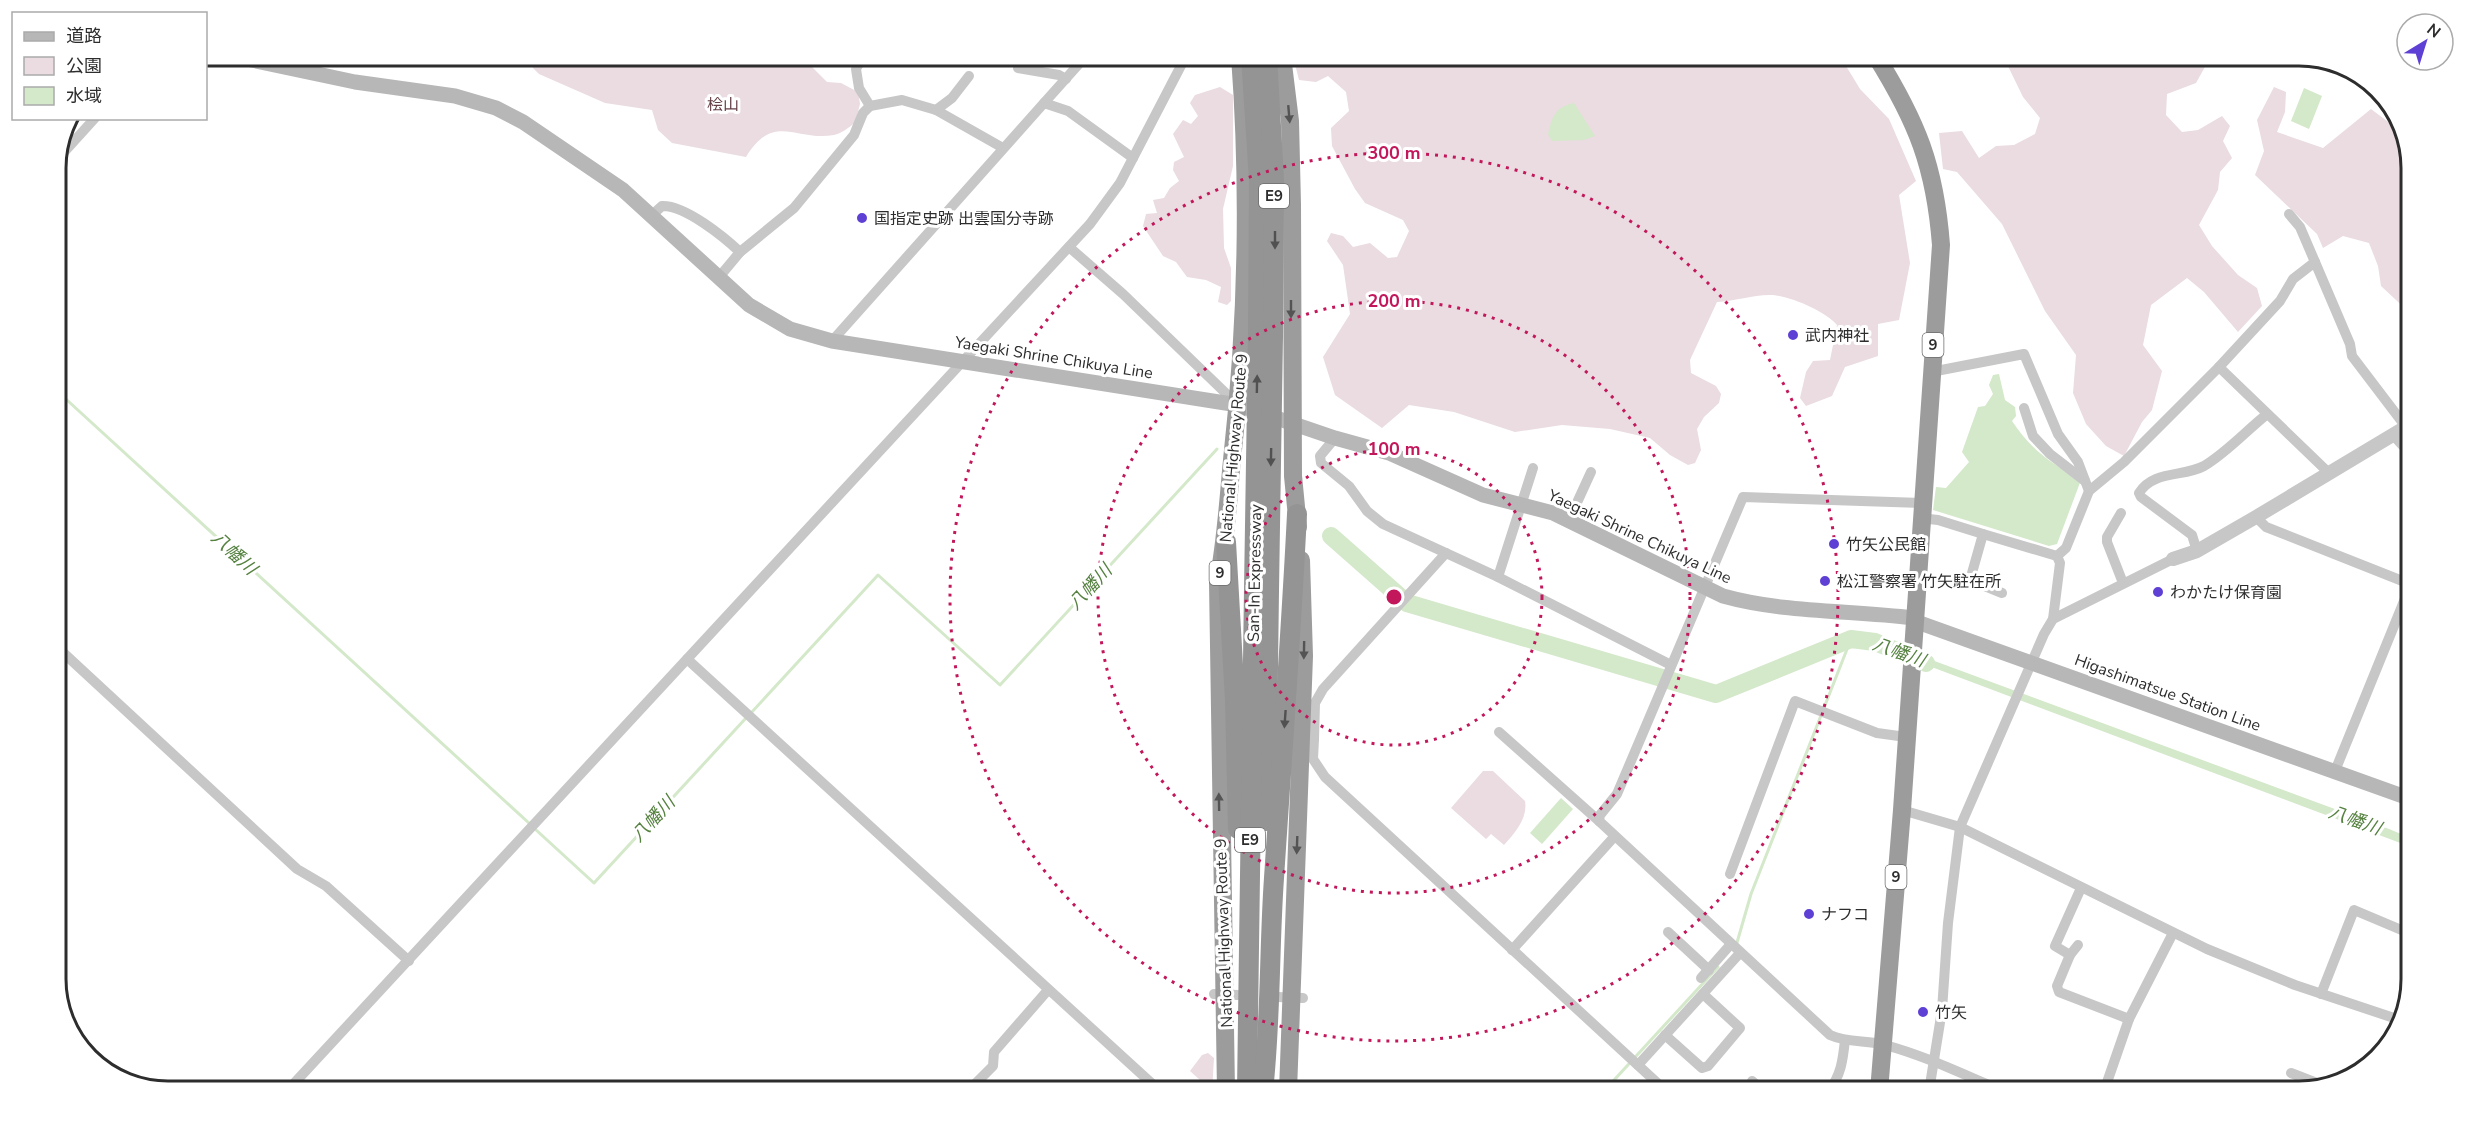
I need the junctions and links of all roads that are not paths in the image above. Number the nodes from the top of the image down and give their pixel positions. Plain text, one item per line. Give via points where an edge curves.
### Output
1 (280, 66) edge
2 (858, 66) edge
3 (1076, 66) edge
4 (1181, 66) edge
5 (1241, 66) edge
6 (1252, 66) edge
7 (1268, 66) edge
8 (1283, 66) edge
9 (1881, 66) edge
10 (1018, 68) dead end
11 (969, 76) dead end
12 (1066, 79) junction
13 (1044, 103) junction
14 (870, 106) junction
15 (936, 110) junction
16 (93, 120) edge
17 (68, 148) edge
18 (1003, 148) junction
19 (1132, 158) junction
20 (2289, 214) dead end
21 (652, 215) junction
22 (1069, 247) junction
23 (740, 252) junction
24 (2315, 262) junction
25 (720, 276) junction
26 (1266, 336) junction
27 (832, 342) junction
28 (965, 361) junction
29 (2219, 367) junction
30 (1931, 372) junction
31 (1238, 405) junction
32 (2024, 408) dead end
33 (2266, 415) junction
34 (2401, 415) edge
35 (1293, 422) junction
36 (2401, 430) edge
37 (2393, 435) junction
38 (1335, 438) junction
39 (2401, 444) edge
40 (1533, 468) dead end
41 (1591, 472) dead end
42 (2330, 474) junction
43 (2088, 486) junction
44 (1523, 504) junction
45 (1921, 511) junction
46 (2121, 513) dead end
47 (1296, 514) junction
48 (2256, 517) junction
49 (1569, 520) junction
50 (1983, 534) junction
51 (1226, 542) junction
52 (2197, 551) junction
53 (1446, 553) junction
54 (2057, 556) junction
55 (2173, 559) joint
56 (1498, 577) junction
57 (2401, 580) edge
58 (2123, 583) junction
59 (1704, 588) junction
60 (1261, 590) junction
61 (2002, 593) dead end
62 (2401, 609) edge
63 (1913, 618) junction
64 (2053, 619) junction
65 (66, 655) edge
66 (687, 658) junction
67 (2032, 663) junction
68 (1671, 665) junction
69 (1499, 732) dead end
70 (1906, 737) junction
71 (1308, 739) junction
72 (2335, 771) junction
73 (2401, 795) edge
74 (1902, 810) junction
75 (1599, 821) junction
76 (1960, 827) junction
77 (1614, 837) junction
78 (1730, 874) dead end
79 (2081, 888) junction
80 (2401, 929) edge
81 (1668, 932) dead end
82 (2173, 933) junction
83 (2078, 945) dead end
84 (1735, 948) junction
85 (1512, 950) junction
86 (2070, 955) junction
87 (409, 961) junction
88 (1048, 990) junction
89 (1703, 994) junction
90 (2321, 994) junction
91 (2393, 1018) edge
92 (2129, 1019) junction
93 (1248, 1021) junction
94 (1665, 1035) junction
95 (1845, 1040) junction
96 (1883, 1044) junction
97 (1634, 1062) junction
98 (1935, 1062) junction
99 (2291, 1073) dead end
100 (2310, 1080) edge
101 (297, 1081) edge
102 (979, 1081) edge
103 (1148, 1081) edge
104 (1226, 1081) edge
105 (1247, 1081) edge
106 (1263, 1081) edge
107 (1264, 1081) edge
108 (1288, 1081) edge
109 (1654, 1081) edge
110 (1836, 1081) edge
111 (1880, 1081) edge
112 (1931, 1081) edge
113 (1977, 1081) edge
114 (2108, 1081) edge

1 - 21 main road, Yaegaki Shrine Chikuya Line via 355,82 455,96 496,108 597,171
2 - 14 street via 860,88
3 - 12 street
4 - 19 street
5 - 31 highway, National Highway Route 9 / 9 via 1246,169 1246,305
6 - 26 highway, San-In Expressway / E9
7 -> 26 highway, San-In Expressway / E9 via 1274,179
8 -> 35 highway via 1290,121
9 - 30 highway, 9 via 1905,103 1934,181 1941,245
10 - 12 street
11 - 15 street via 952,98
12 - 13 street
13 - 18 street
13 - 19 street via 1068,111
14 - 15 street via 902,100
14 - 23 street via 854,135 794,208
15 - 18 street
16 - 17 street
18 - 27 street
19 - 22 street via 1108,202
20 - 24 street via 2300,226
21 - 23 street via 662,206 671,207 705,224
21 - 25 main road, Yaegaki Shrine Chikuya Line
22 - 28 street
22 - 31 street
23 - 25 street
24 - 29 street via 2293,279 2280,301
24 - 34 street via 2352,356
25 - 27 main road, Yaegaki Shrine Chikuya Line via 749,305 771,320
26 - 60 highway, San-In Expressway / E9, bridge
27 - 28 main road, Yaegaki Shrine Chikuya Line
28 - 31 main road, Yaegaki Shrine Chikuya Line
28 - 66 street
29 - 33 street
29 - 43 street via 2124,462
30 - 43 street via 2024,354 2058,434 2078,462
30 - 45 highway, 9
31 - 35 main road, Yaegaki Shrine Chikuya Line
31 - 51 highway, National Highway Route 9 / 9
32 - 43 street via 2032,436
33 - 42 street
33 - 52 street via 2203,467 2163,477 2139,493 2192,535
35 - 38 main road, Yaegaki Shrine Chikuya Line
35 - 47 highway
36 - 37 street
37 - 39 street
37 - 42 street
38 - 44 main road, Yaegaki Shrine Chikuya Line via 1389,453 1483,495
38 - 53 street via 1320,456 1321,463 1349,486 1367,511 1383,524
40 - 44 street
41 - 49 street
42 - 48 street
43 - 54 street via 2066,548
44 - 49 main road, Yaegaki Shrine Chikuya Line
44 - 56 street
45 - 50 street
45 - 59 street via 1743,497
45 - 63 highway, 9
46 - 58 street via 2107,539
47 -> 71 highway via 1305,622
47 -> 107 highway
48 - 52 street
48 - 57 street via 2266,527
49 - 59 main road, Yaegaki Shrine Chikuya Line
50 - 54 street
50 - 61 street via 1970,580
51 - 93 highway via 1235,700 1239,899
104 -> 51 highway, National Highway Route 9 / 9 via 1218,582
52 - 55 street
53 - 56 street
53 - 71 street via 1323,689 1315,703
54 - 64 street via 2060,563
55 - 58 street
56 - 68 street
58 - 64 street
59 - 63 main road, Yaegaki Shrine Chikuya Line via 1752,603
59 - 68 street
60 - 93 highway, San-In Expressway / E9
60 - 106 highway, San-In Expressway / E9
62 - 72 street
63 - 67 main road, Higashimatsue Station Line
63 - 70 highway, 9
64 - 67 street
65 - 87 street via 297,869 326,886
66 - 87 street
66 - 88 street
67 - 72 main road, Higashimatsue Station Line
67 - 76 street
68 - 75 street via 1617,794
69 - 75 street
70 - 74 highway, 9
70 - 78 street via 1877,732 1795,701
71 - 85 street via 1313,759 1324,777
71 -> 108 highway via 1290,997
72 - 73 main road, Higashimatsue Station Line
74 - 76 street
74 - 96 highway, 9
75 - 77 street
76 - 79 street
76 - 98 street
77 - 84 street
77 - 85 street
79 - 82 street
79 - 86 street via 2055,946
80 - 90 street via 2354,910
81 - 84 street via 1705,974
82 - 90 street
82 - 92 street
83 - 86 street
84 - 89 street
84 - 95 street via 1830,1035
85 - 97 street
86 - 92 street via 2057,987 2061,995
87 - 101 street
88 - 102 street via 994,1052 993,1066
88 - 103 street
89 - 94 street
89 - 94 street via 1740,1028 1708,1066 1702,1068
90 - 91 street
92 - 114 street
93 - 105 highway, San-In Expressway / E9
94 - 97 street
95 - 96 street
95 - 110 street
96 - 98 street
96 - 111 highway, 9
97 - 109 street
98 - 112 street
98 - 113 street
99 - 100 street

